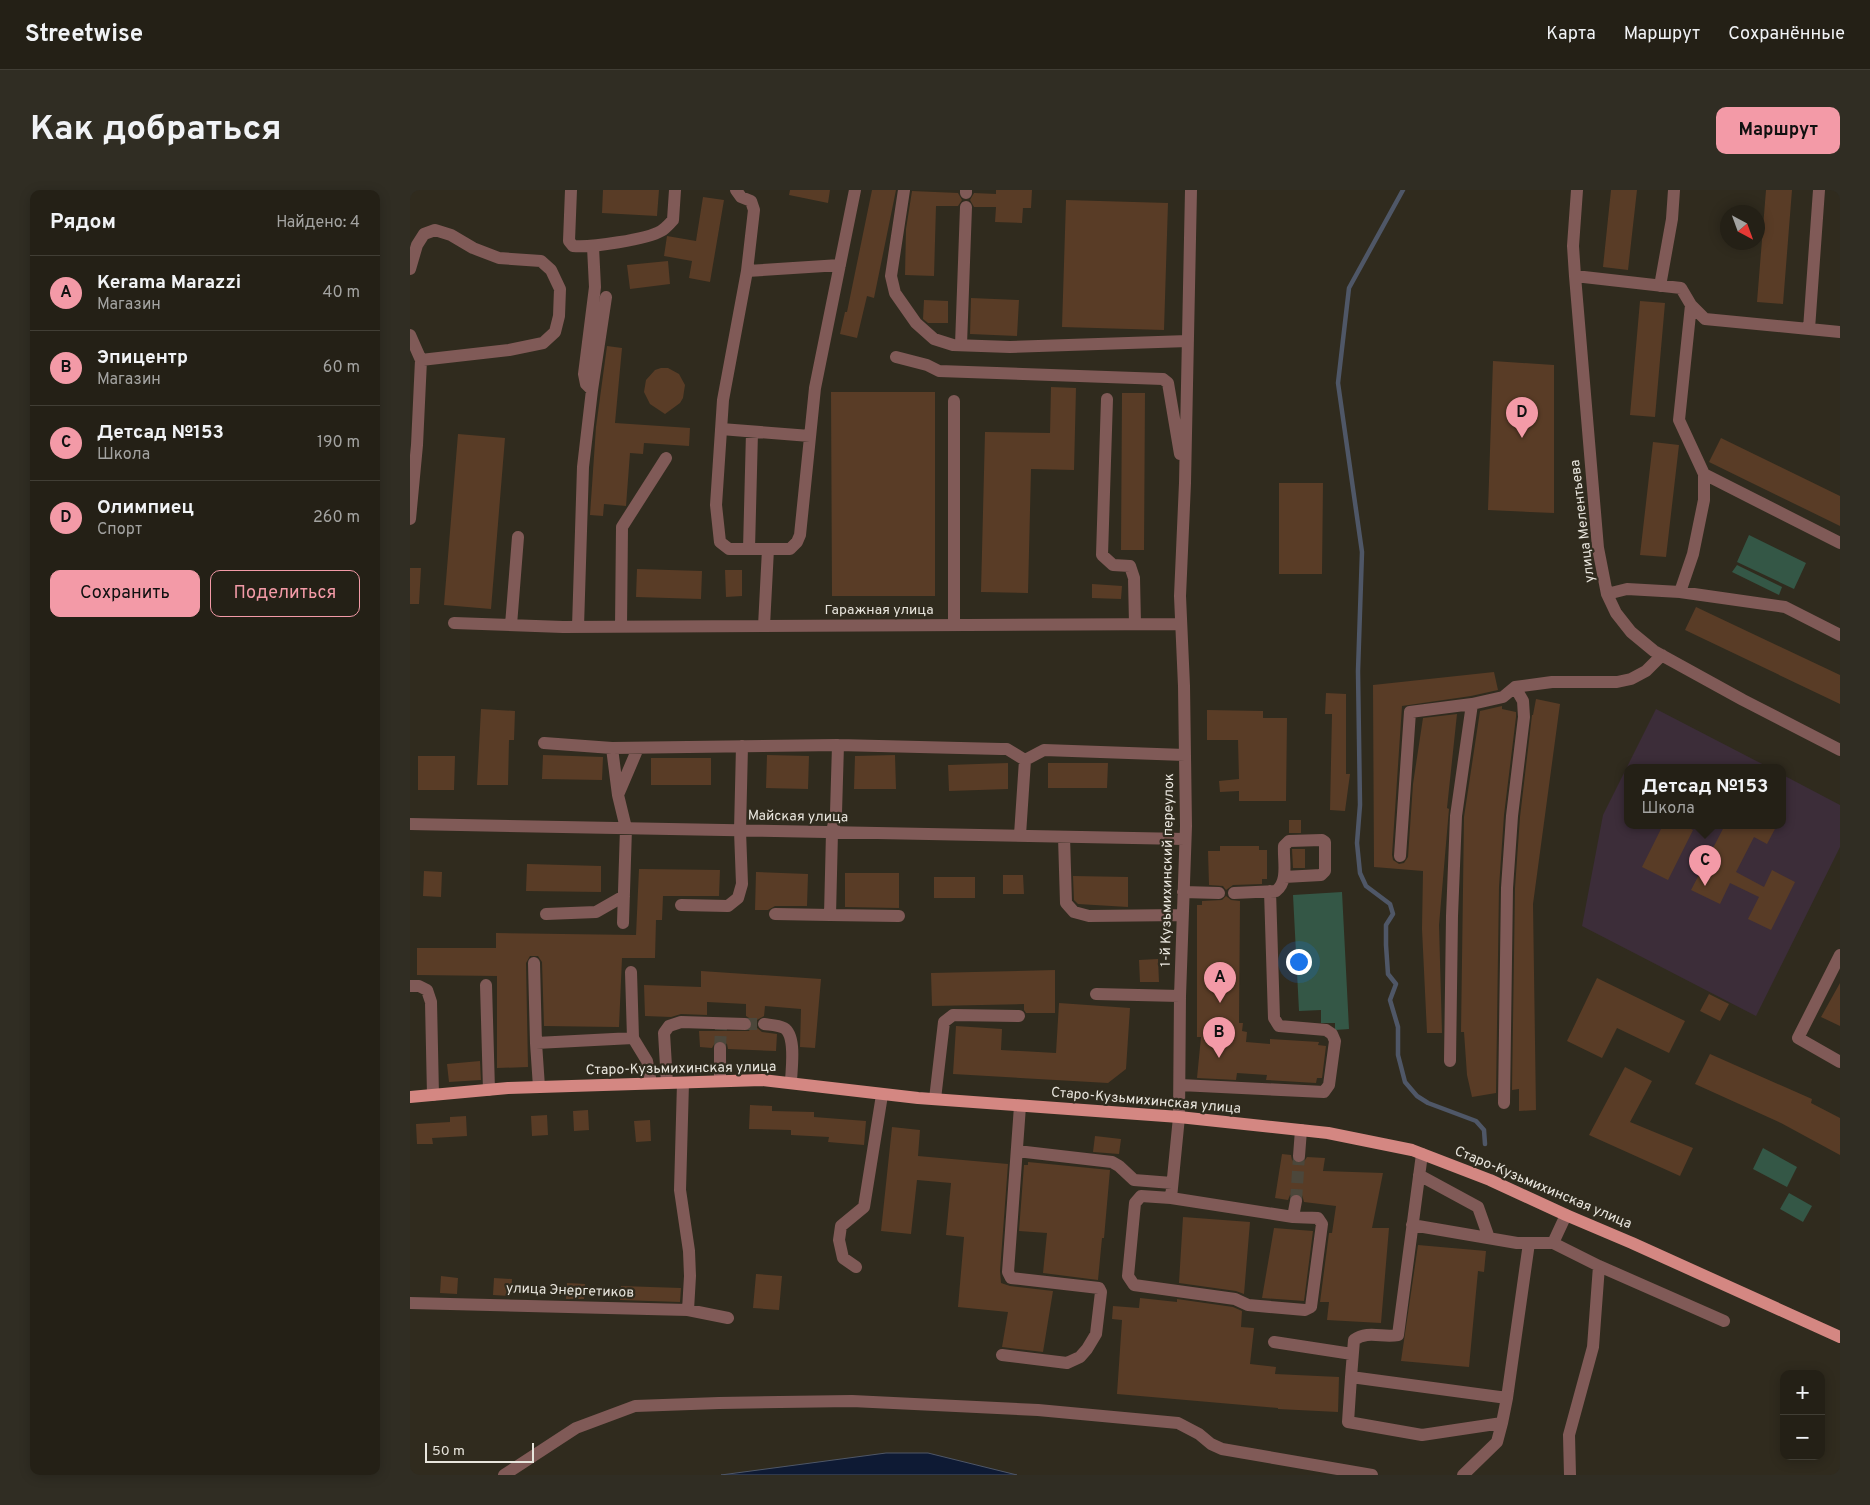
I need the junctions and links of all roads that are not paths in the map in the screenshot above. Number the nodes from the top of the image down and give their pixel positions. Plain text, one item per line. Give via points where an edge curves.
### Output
1 (571, 190) edge
2 (675, 190) edge
3 (736, 190) edge
4 (855, 190) edge
5 (904, 190) edge
6 (1191, 190) edge
7 (1577, 190) edge
8 (1674, 190) edge
9 (1820, 190) edge
10 (966, 207) dead end
11 (593, 247) junction
12 (840, 266) junction
13 (410, 269) edge
14 (747, 271) junction
15 (1575, 276) junction
16 (1660, 286) junction
17 (606, 297) dead end
18 (1691, 305) junction
19 (1809, 329) junction
20 (1840, 332) edge
21 (410, 335) edge
22 (1188, 341) junction
23 (961, 345) junction
24 (896, 357) dead end
25 (421, 360) junction
26 (592, 390) junction
27 (1107, 399) dead end
28 (954, 401) dead end
29 (721, 429) junction
30 (752, 432) junction
31 (810, 436) junction
32 (666, 458) dead end
33 (1704, 474) junction
34 (1185, 484) junction
35 (410, 519) edge
36 (518, 538) dead end
37 (1840, 543) edge
38 (749, 549) junction
39 (768, 549) junction
40 (1680, 592) junction
41 (1607, 594) junction
42 (454, 623) dead end
43 (1135, 624) junction
44 (1180, 624) junction
45 (510, 625) junction
46 (954, 625) junction
47 (764, 626) junction
48 (578, 627) junction
49 (621, 627) junction
50 (1840, 635) edge
51 (1662, 655) junction
52 (1515, 687) junction
53 (1472, 704) junction
54 (544, 743) dead end
55 (838, 745) junction
56 (742, 746) junction
57 (612, 748) junction
58 (638, 748) junction
59 (1840, 750) edge
60 (1185, 755) junction
61 (1025, 760) junction
62 (618, 796) junction
63 (410, 824) edge
64 (626, 828) junction
65 (740, 831) junction
66 (832, 832) junction
67 (1020, 835) junction
68 (1064, 837) junction
69 (1185, 839) junction
70 (1400, 856) dead end
71 (1284, 877) dead end
72 (1270, 891) junction
73 (1183, 892) junction
74 (1219, 893) dead end
75 (1234, 893) dead end
76 (624, 896) junction
77 (681, 906) dead end
78 (546, 914) dead end
79 (775, 914) dead end
80 (830, 915) junction
81 (1182, 915) junction
82 (898, 916) dead end
83 (623, 922) dead end
84 (1840, 955) edge
85 (534, 963) dead end
86 (631, 972) dead end
87 (486, 985) dead end
88 (410, 986) edge
89 (1096, 994) dead end
90 (1180, 996) junction
91 (1019, 1016) dead end
92 (745, 1024) tunnel mouth
93 (764, 1024) tunnel mouth
94 (633, 1038) junction
95 (536, 1043) junction
96 (720, 1048) tunnel mouth
97 (1450, 1061) dead end
98 (1840, 1062) edge
99 (720, 1081) junction
100 (652, 1082) junction
101 (667, 1083) junction
102 (683, 1083) junction
103 (791, 1084) junction
104 (1180, 1085) junction
105 (539, 1087) junction
106 (489, 1090) junction
107 (433, 1095) junction
108 (882, 1095) junction
109 (410, 1097) edge
110 (935, 1099) junction
111 (1504, 1103) dead end
112 (1020, 1106) junction
113 (1180, 1117) junction
114 (1301, 1130) junction
115 (1017, 1151) junction
116 (1422, 1154) junction
117 (1299, 1156) tunnel mouth
118 (1419, 1175) junction
119 (1172, 1183) junction
120 (1171, 1198) junction
121 (1296, 1201) tunnel mouth
122 (1566, 1215) junction
123 (1294, 1217) junction
124 (1412, 1225) junction
125 (1489, 1238) junction
126 (1553, 1242) junction
127 (1529, 1243) junction
128 (1599, 1266) junction
129 (856, 1267) dead end
130 (410, 1303) edge
131 (688, 1310) junction
132 (728, 1318) dead end
133 (1724, 1321) dead end
134 (1840, 1337) edge
135 (1274, 1342) dead end
136 (1352, 1354) junction
137 (1002, 1356) dead end
138 (1351, 1377) junction
139 (1507, 1398) junction
140 (1502, 1422) junction
141 (504, 1475) edge
142 (1372, 1475) edge
143 (1463, 1475) edge
144 (1570, 1475) edge

1 - 11 street via 569,241 574,246
2 - 11 street via 673,220 662,231
3 - 14 street via 741,197 751,200 754,210
4 - 12 street
5 - 23 street via 891,276 895,293 916,323 934,339
6 - 22 street
7 - 15 street, улица Мелентьева via 1573,246
8 - 16 street
9 - 19 street
10 - 23 street
11 - 26 street via 595,287 584,374 586,384
12 - 14 street
12 - 31 street via 815,388
13 - 25 street via 424,234 436,230 499,258 541,261 551,270 560,289 555,332 543,343
14 - 29 street via 723,400
15 - 16 street
15 - 41 street, улица Мелентьева via 1598,542
16 - 18 street via 1681,288
17 - 26 street
18 - 19 street via 1705,319
18 - 33 street via 1679,420
19 - 20 street
21 - 25 street
22 - 23 street via 1010,347
22 - 34 street
24 - 34 street via 939,371 1163,378 1168,383
25 - 35 street
26 - 48 street via 583,467
27 - 43 street via 1102,555 1113,565 1130,566 1134,578
28 - 46 street
29 - 30 street
29 - 38 street via 716,505 720,542 729,548
30 - 31 street
30 - 38 street
31 - 39 street via 798,542 790,549
32 - 49 street via 622,527
33 - 37 street
33 - 40 street via 1704,500 1693,554
34 - 44 street, 1-й Кузьмихинский переулок
36 - 45 street
38 - 39 street
39 - 47 street
40 - 41 street via 1627,589
40 - 50 street via 1785,607
41 - 51 street, улица Мелентьева via 1630,632
42 - 45 street, Гаражная улица
43 - 44 street, Гаражная улица
43 - 46 street, Гаражная улица
44 - 60 street, 1-й Кузьмихинский переулок
45 - 48 street, Гаражная улица
46 - 47 street, Гаражная улица
47 - 49 street, Гаражная улица
48 - 49 street, Гаражная улица
51 - 52 street via 1646,671 1631,679
51 - 59 street, улица Мелентьева
52 - 53 street via 1503,697
52 - 111 street via 1523,701 1524,717 1507,888
53 - 70 street via 1410,712
53 - 97 street via 1456,816
54 - 57 street
55 - 56 street
55 - 61 street via 1007,749
55 - 66 street via 836,813
56 - 58 street
56 - 65 street
57 - 58 street
57 - 62 street
58 - 62 street
60 - 61 street via 1044,750
60 - 69 street, 1-й Кузьмихинский переулок
61 - 67 street
62 - 64 street
63 - 64 street, Майская улица
64 - 65 street, Майская улица
64 - 76 street
65 - 66 street, Майская улица
65 - 77 street via 742,884 738,898 728,906
66 - 67 street, Майская улица
66 - 80 street
67 - 68 street, Майская улица
68 - 69 street, Майская улица
68 - 81 street via 1066,903 1074,912 1089,916
69 - 73 street, 1-й Кузьмихинский переулок
71 - 72 street via 1281,887
72 - 75 street
72 - 104 street via 1274,1018 1279,1026 1326,1030 1332,1034 1329,1085 1324,1092
73 - 74 street
73 - 81 street, 1-й Кузьмихинский переулок
76 - 78 street via 596,912
76 - 83 street
79 - 80 street
80 - 82 street
81 - 90 street, 1-й Кузьмихинский переулок
84 - 98 street via 1798,1038
85 - 95 street
86 - 94 street
87 - 106 street
88 - 107 street via 428,990 431,1002
89 - 90 street
90 - 104 street, 1-й Кузьмихинский переулок
91 - 110 street via 954,1015 944,1022
92 - 101 street via 681,1022 669,1026 664,1033
93 - 103 street via 784,1028 790,1034
94 - 95 street
94 - 100 street via 647,1061
95 - 105 street
96 - 99 street
99 - 102 main road, Старо-Кузьмихинская улица
99 - 103 main road, Старо-Кузьмихинская улица via 762,1080
100 - 101 main road, Старо-Кузьмихинская улица
100 - 105 main road, Старо-Кузьмихинская улица
101 - 102 main road, Старо-Кузьмихинская улица
102 - 131 street via 680,1190 689,1251
103 - 108 main road, Старо-Кузьмихинская улица
104 - 113 street, 1-й Кузьмихинский переулок
105 - 106 main road, Старо-Кузьмихинская улица
106 - 107 main road, Старо-Кузьмихинская улица
107 - 109 main road, Старо-Кузьмихинская улица
108 - 110 main road, Старо-Кузьмихинская улица
108 - 129 street via 864,1207 841,1226 839,1240 843,1258
110 - 112 main road, Старо-Кузьмихинская улица
112 - 113 main road, Старо-Кузьмихинская улица
112 - 115 street
113 - 114 main road, Старо-Кузьмихинская улица
113 - 119 street, 1-й Кузьмихинский переулок
114 - 116 main road, Старо-Кузьмихинская улица
114 - 117 street
115 - 119 street via 1112,1162 1134,1180
115 - 137 street via 1008,1272 1011,1278 1099,1288 1101,1292 1096,1334 1080,1357 1067,1363
116 - 118 street
116 - 122 main road, Старо-Кузьмихинская улица via 1490,1180
118 - 124 street
118 - 125 street via 1478,1207
119 - 120 street, 1-й Кузьмихинский переулок
120 - 123 street
120 - 123 street via 1141,1196 1135,1203 1128,1276 1134,1286 1235,1299 1248,1305 1305,1310 1311,1307 1322,1224 1318,1218
121 - 123 street
122 - 126 street
122 - 134 main road, Старо-Кузьмихинская улица
124 - 125 street
124 - 136 street via 1398,1335 1361,1335 1354,1340
125 - 127 street
126 - 127 street
126 - 128 street
127 - 139 street
128 - 133 street
128 - 144 street via 1593,1347 1569,1435
130 - 131 street, улица Энергетиков
131 - 132 street, улица Энергетиков
135 - 136 street
136 - 138 street
138 - 139 street
138 - 140 street via 1348,1422 1422,1435
139 - 140 street
140 - 143 street via 1497,1442
141 - 142 street via 576,1428 635,1406 852,1401 1038,1410 1178,1423 1222,1449

